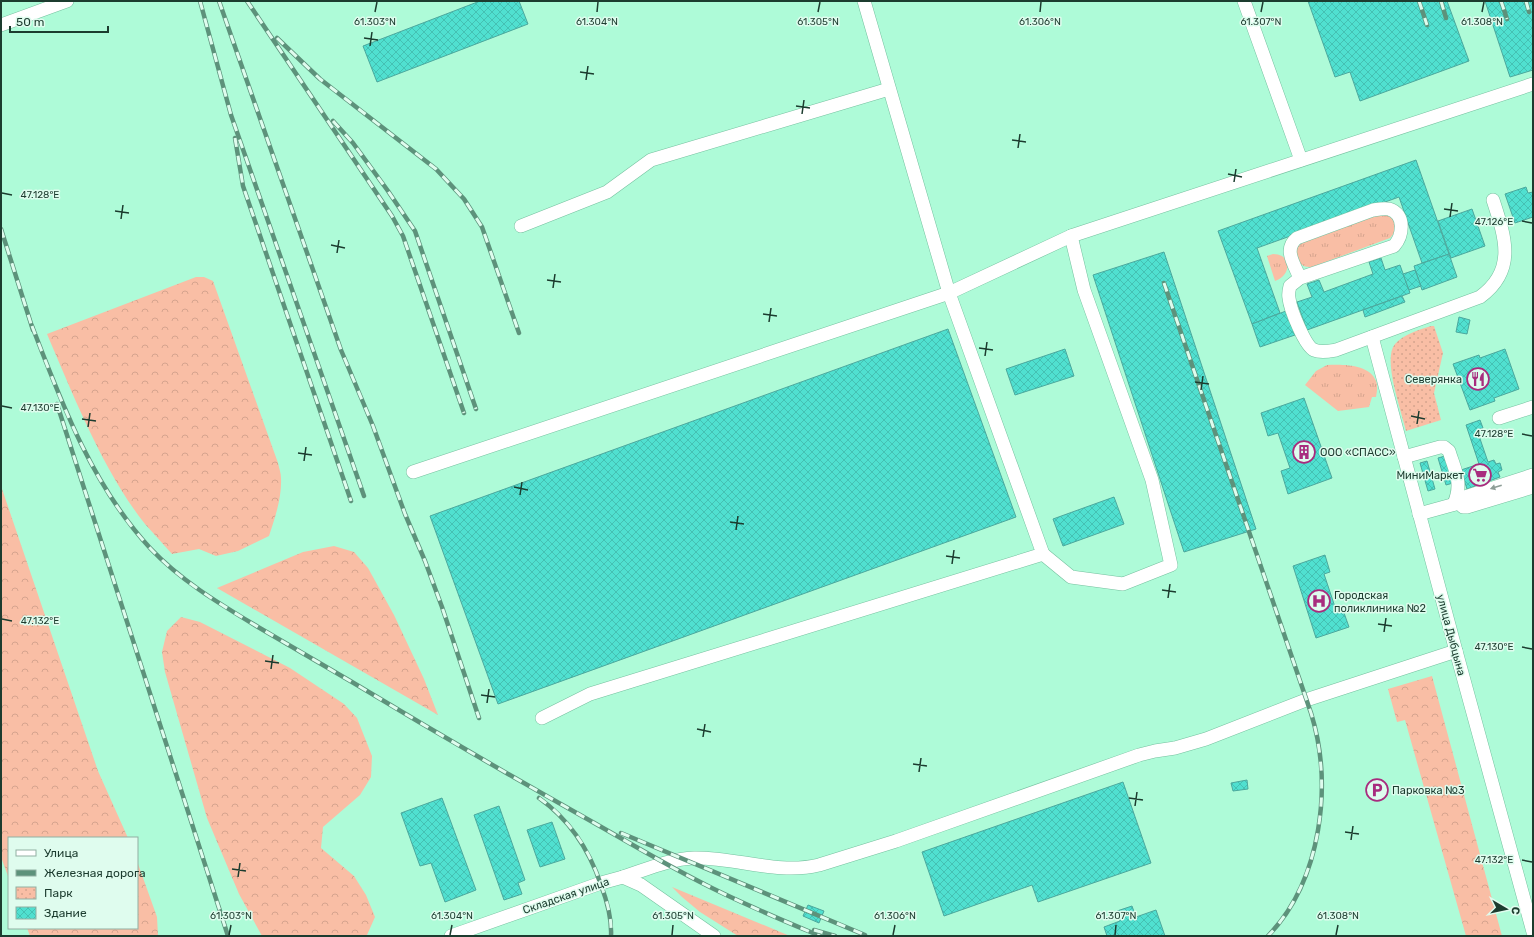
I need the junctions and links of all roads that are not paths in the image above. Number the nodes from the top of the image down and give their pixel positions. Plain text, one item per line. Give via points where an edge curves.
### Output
1 (66, 1) edge
2 (864, 1) edge
3 (1244, 1) edge
4 (1, 25) edge
5 (1533, 84) edge
6 (889, 89) junction
7 (1301, 160) junction
8 (1493, 200) dead end
9 (521, 226) dead end
10 (1071, 236) junction
11 (1300, 278) junction
12 (949, 293) junction
13 (1372, 337) junction
14 (1533, 407) edge
15 (1499, 418) dead end
16 (1404, 457) junction
17 (413, 472) dead end
18 (1533, 475) edge
19 (1533, 487) edge
20 (1457, 504) junction
21 (1419, 514) junction
22 (1043, 554) junction
23 (1456, 651) junction
24 (542, 718) dead end
25 (623, 877) junction
26 (1533, 932) edge
27 (452, 936) edge
28 (714, 936) edge

1 - 4 street
2 - 6 street
3 - 7 street
5 - 7 street
6 - 9 street via 651,160 607,192
6 - 12 street
7 - 10 street
8 - 13 street via 1505,237 1505,253 1500,272 1492,287 1480,298
10 - 12 street
10 - 22 street via 1084,290 1152,480 1171,565 1123,584 1071,577
11 - 11 street via 1290,248 1297,238 1373,210 1390,209 1397,214 1402,228 1394,246
11 - 13 street via 1290,286 1289,299 1303,338 1314,350 1330,351
12 - 17 street
12 - 22 street
13 - 16 street, улица Дыбцына
14 - 15 street
16 - 20 street via 1440,447 1447,449 1459,485
16 - 21 street, улица Дыбцына
18 -> 20 street via 1465,496
19 - 20 street via 1467,507
20 - 21 street
21 - 23 street, улица Дыбцына
22 - 24 street via 590,694
23 - 25 street via 1306,700 1206,739 1139,755 896,841 819,865 785,868 694,858 665,863
23 - 26 street, улица Дыбцына
25 - 27 street, Складская улица
25 - 28 street, Складская улица via 641,886

